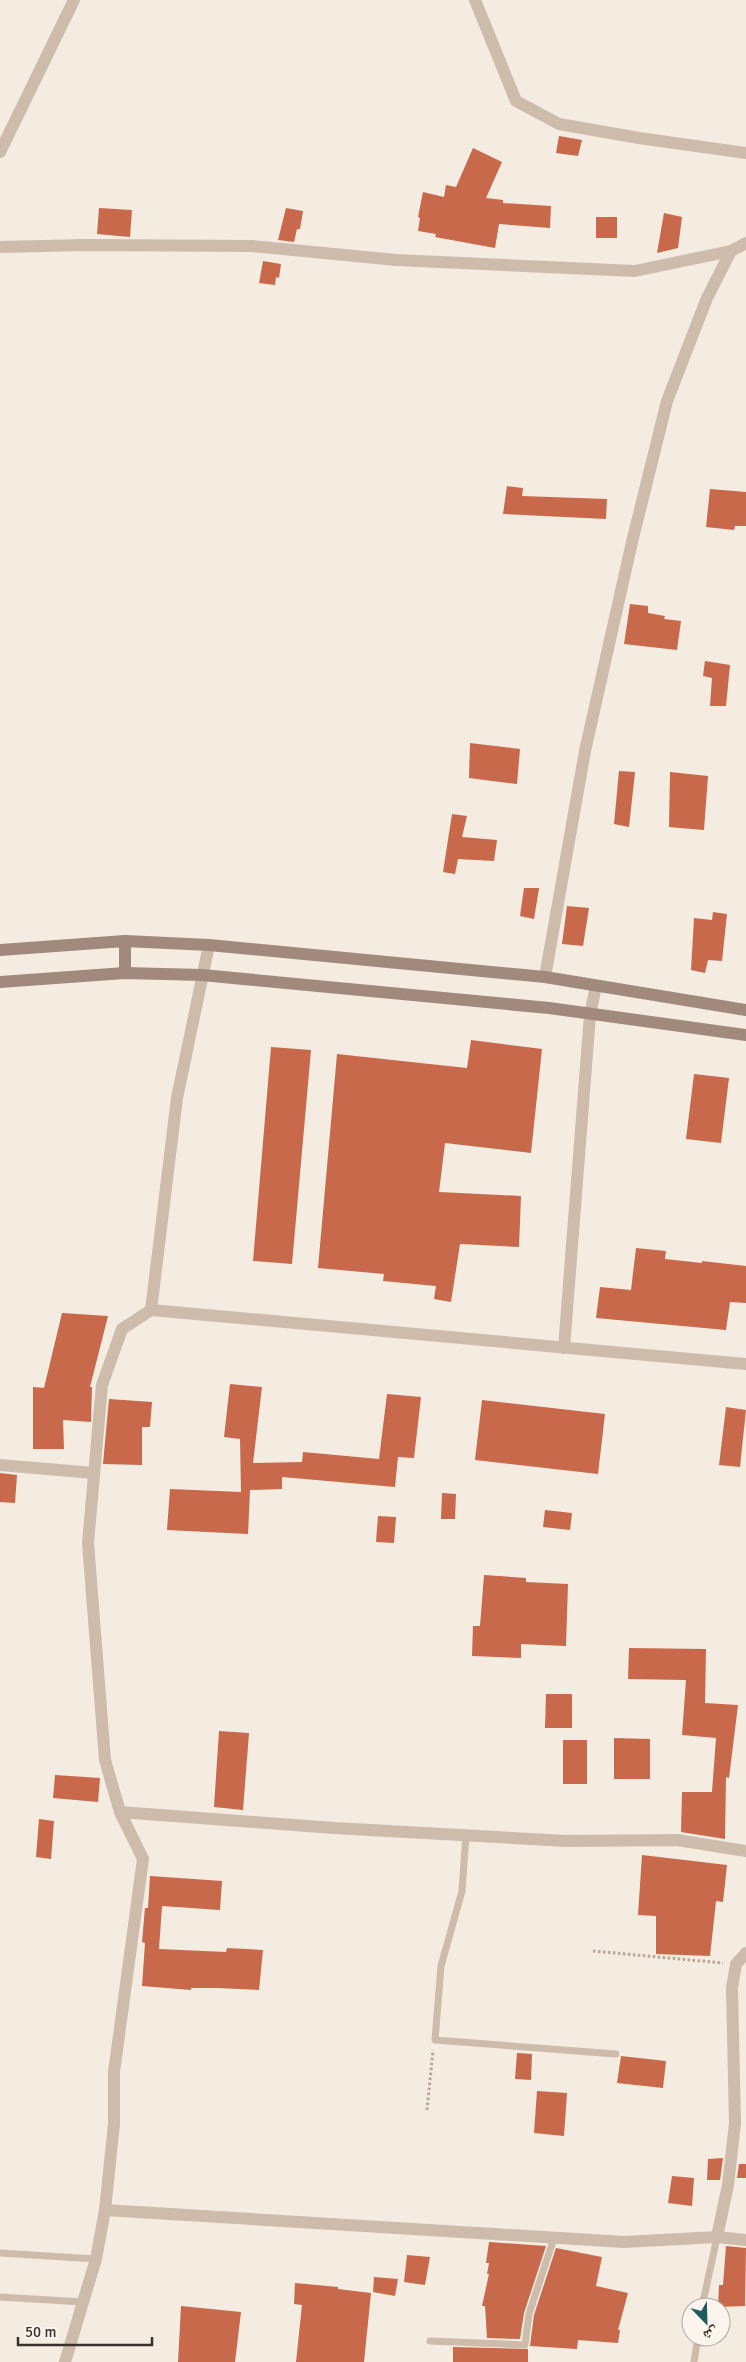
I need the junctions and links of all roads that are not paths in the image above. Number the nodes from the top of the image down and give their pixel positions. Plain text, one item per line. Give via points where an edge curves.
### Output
1 (74, 0) edge
2 (475, 0) edge
3 (0, 152) edge
4 (746, 153) edge
5 (746, 243) edge
6 (0, 247) edge
7 (731, 251) junction
8 (125, 941) junction
9 (209, 944) junction
10 (0, 950) edge
11 (125, 973) junction
12 (202, 975) junction
13 (546, 977) junction
14 (0, 982) edge
15 (596, 986) junction
16 (746, 1010) edge
17 (590, 1015) junction
18 (746, 1035) edge
19 (151, 1310) junction
20 (564, 1348) junction
21 (746, 1364) edge
22 (0, 1465) edge
23 (94, 1473) junction
24 (120, 1812) junction
25 (466, 1835) junction
26 (746, 1851) edge
27 (746, 1953) edge
28 (616, 2054) dead end
29 (105, 2210) junction
30 (717, 2237) junction
31 (554, 2238) junction
32 (746, 2240) edge
33 (0, 2253) edge
34 (96, 2259) junction
35 (0, 2297) edge
36 (704, 2297) edge
37 (83, 2302) junction
38 (430, 2341) dead end
39 (696, 2347) edge
40 (65, 2362) edge
41 (694, 2362) edge

1 - 3 street
2 - 4 street via 516,101 558,124
5 - 7 street
6 - 7 street via 252,246 396,260 635,271
7 - 13 street via 707,298 667,401 585,751
8 - 9 main road
8 - 10 main road
8 - 11 main road
9 - 12 street
9 - 13 main road
11 - 12 main road
11 - 14 main road
12 - 17 main road via 549,1008
12 - 19 street via 177,1098
13 - 15 main road
15 - 16 main road
15 - 17 street
17 - 18 main road
17 - 20 street
19 - 20 street
19 - 23 street via 122,1329 102,1385
20 - 21 street
22 - 23 street
23 - 24 street via 88,1543 106,1760
24 - 25 street
24 - 29 street via 143,1859 114,2072 114,2124
25 - 26 street via 567,1841 677,1840
25 - 28 lane via 462,1891 441,1966 434,2040
27 - 30 street via 736,1964 732,1988 735,2123 728,2185
29 - 31 street
29 - 34 street
30 - 31 street via 624,2242
30 - 32 street
30 - 36 lane
31 - 38 lane via 529,2314 524,2345
33 - 34 lane
34 - 37 street
35 - 37 lane
37 - 40 street
39 - 41 lane

